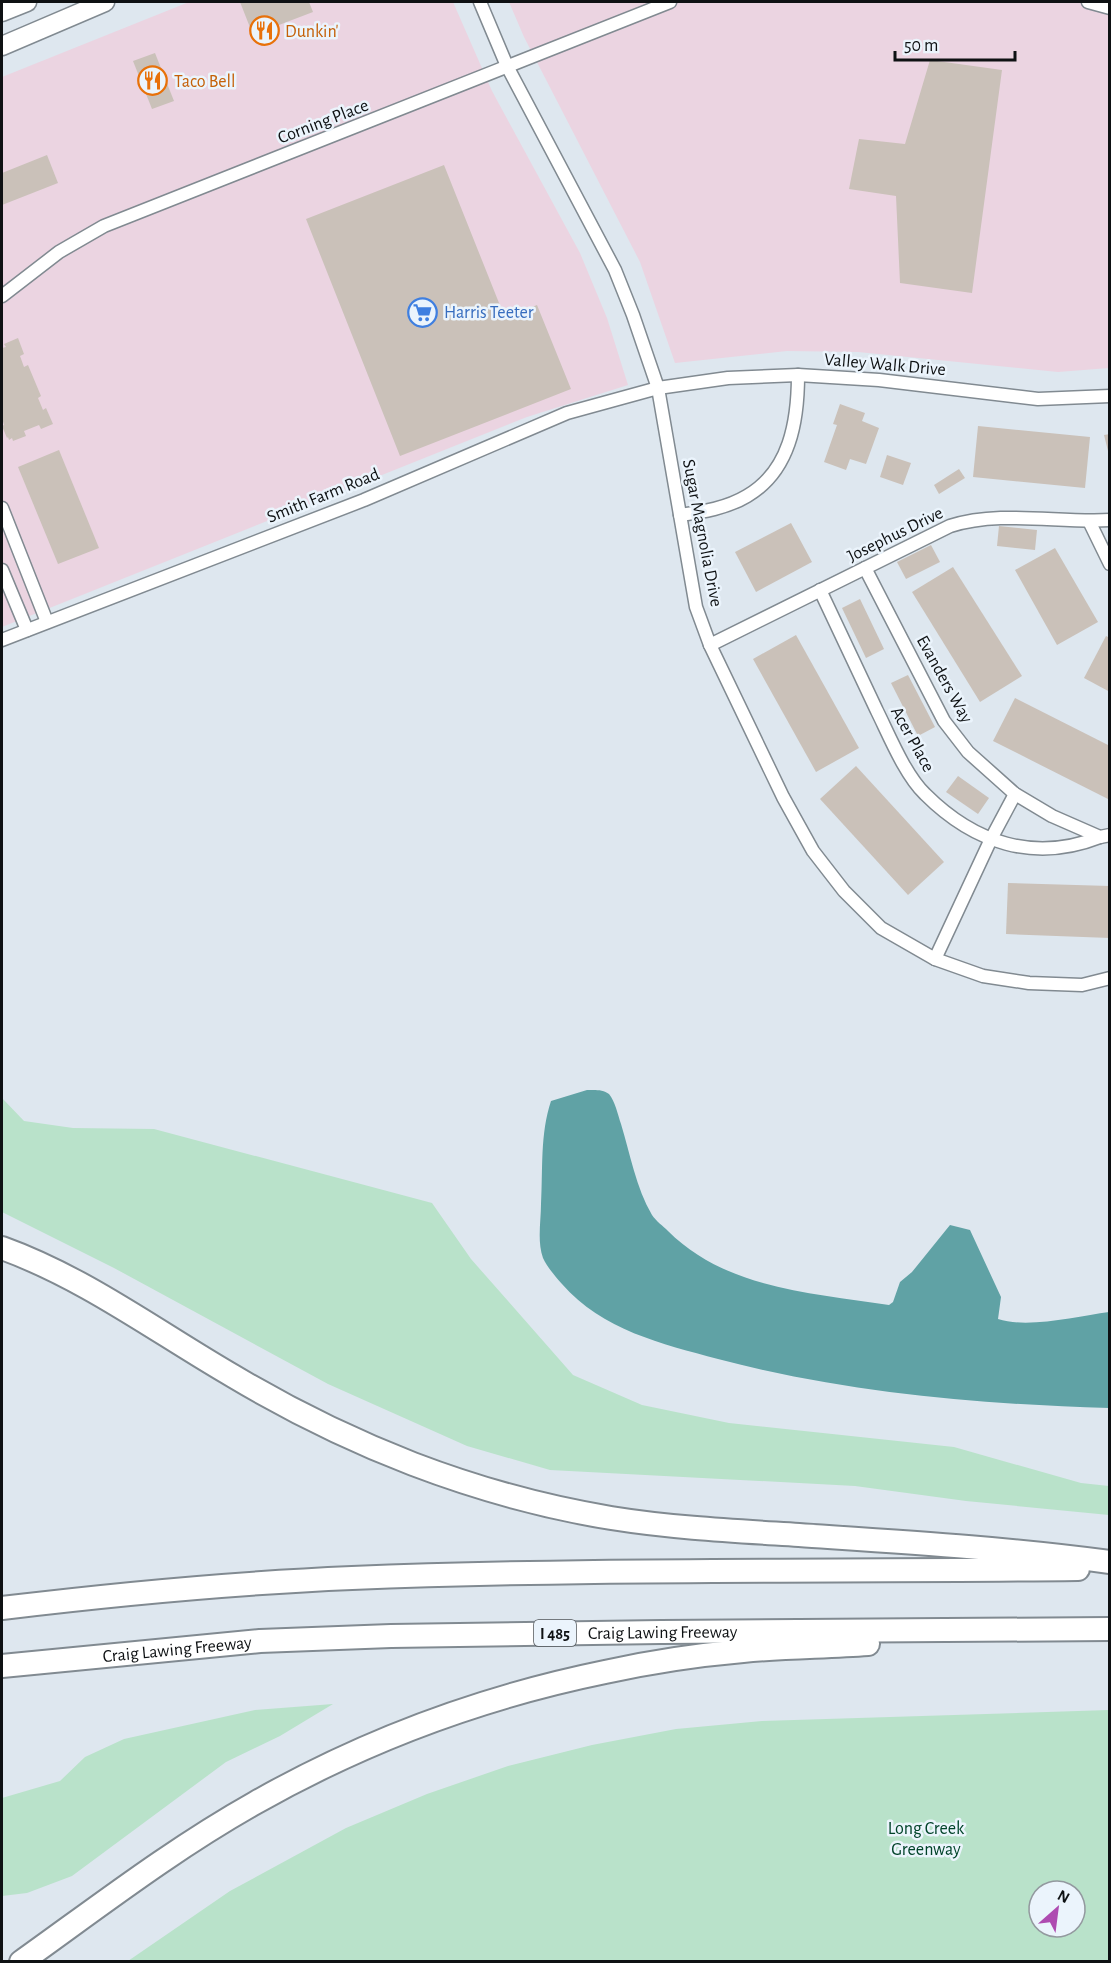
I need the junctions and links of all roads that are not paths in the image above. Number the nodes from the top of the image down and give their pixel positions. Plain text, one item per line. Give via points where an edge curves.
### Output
1 (27, 2) edge
2 (105, 2) edge
3 (480, 2) edge
4 (670, 2) edge
5 (1088, 2) edge
6 (1110, 8) edge
7 (2, 12) edge
8 (2, 46) edge
9 (507, 66) junction
10 (2, 296) edge
11 (798, 375) junction
12 (658, 388) junction
13 (1110, 396) edge
14 (2, 508) edge
15 (680, 515) junction
16 (1110, 520) edge
17 (1089, 521) junction
18 (1110, 564) edge
19 (865, 568) junction
20 (2, 570) edge
21 (820, 590) junction
22 (47, 622) junction
23 (27, 630) junction
24 (2, 640) edge
25 (710, 645) junction
26 (1015, 794) junction
27 (1105, 836) edge
28 (991, 839) junction
29 (935, 959) junction
30 (1110, 978) edge
31 (2, 1248) edge
32 (1110, 1562) edge
33 (1110, 1568) edge
34 (2, 1608) edge
35 (1110, 1629) edge
36 (1039, 1630) junction
37 (2, 1666) edge
38 (21, 1962) edge

1 - 7 main road
2 - 8 main road
3 - 9 street, Sugar Magnolia Drive
4 - 9 street, Corning Place
5 - 6 street
9 - 10 street, Corning Place via 104,226 58,252
9 - 12 street, Sugar Magnolia Drive via 615,270
11 - 12 street, Valley Walk Drive via 728,378
11 - 13 street, Valley Walk Drive via 879,380 1038,399
11 - 15 street via 794,430 771,474 747,496 717,508
12 - 15 street, Sugar Magnolia Drive
12 - 22 street, Smith Farm Road via 567,413 364,500
14 - 22 street
15 - 25 street, Sugar Magnolia Drive via 696,607
16 - 17 street, Josephus Drive
17 - 18 street
17 - 19 street, Josephus Drive via 969,520
19 - 21 street, Josephus Drive
19 - 26 street, Evanders Way via 944,721 968,752
20 - 23 street
21 - 25 street, Josephus Drive
21 - 28 street, Acer Place via 898,754 924,793 958,821
22 - 23 street, Smith Farm Road
23 - 24 street, Smith Farm Road
25 - 29 street, Sugar Magnolia Drive via 813,851 844,891 881,928
26 - 27 street, Evanders Way via 1052,816
26 - 28 street
27 - 28 street, Acer Place via 1077,846 1024,848
28 - 29 street
29 - 30 street, Sugar Magnolia Drive via 983,975 1029,983 1082,985
31 - 32 highway via 90,1290 232,1376 319,1423 414,1465 519,1498 612,1518 714,1530 1033,1551
33 - 34 highway via 503,1573 362,1578 212,1587
35 - 36 highway, Craig Lawing Freeway / I 485
36 - 37 highway, Craig Lawing Freeway / I 485 via 344,1638 260,1641
36 - 38 highway via 822,1648 743,1650 607,1671 464,1710 384,1740 254,1803 191,1841

